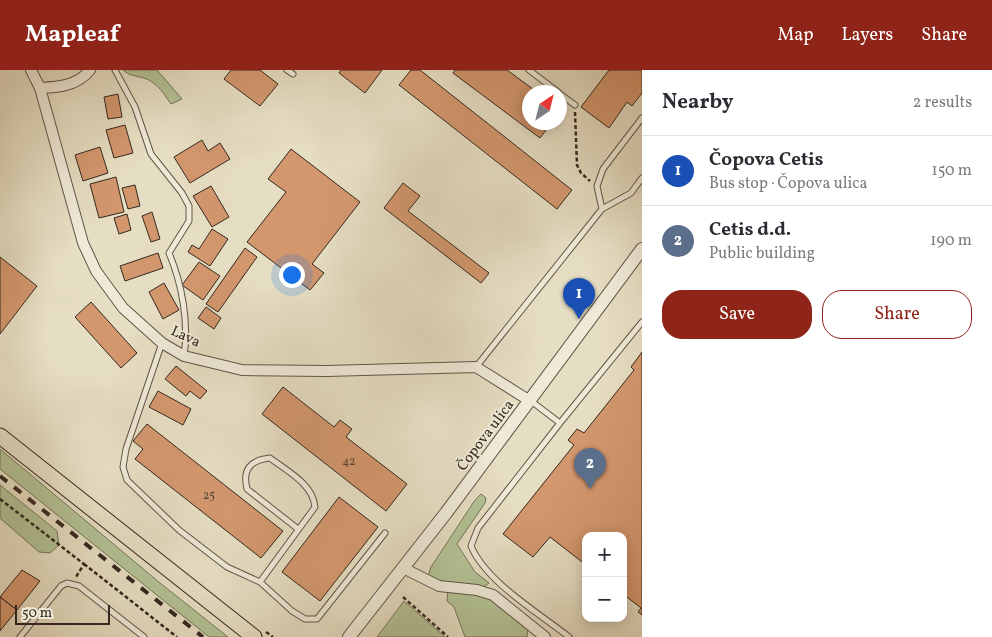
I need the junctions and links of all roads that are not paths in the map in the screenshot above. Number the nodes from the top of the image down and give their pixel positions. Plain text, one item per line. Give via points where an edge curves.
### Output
1 (31, 70) edge
2 (90, 70) edge
3 (114, 70) edge
4 (287, 70) edge
5 (529, 70) edge
6 (292, 74) dead end
7 (549, 85) edge
8 (40, 88) junction
9 (567, 99) edge
10 (575, 105) road end
11 (642, 118) edge
12 (642, 178) edge
13 (602, 209) junction
14 (642, 249) edge
15 (642, 322) edge
16 (162, 343) junction
17 (184, 356) junction
18 (476, 367) junction
19 (530, 401) junction
20 (560, 423) junction
21 (0, 436) edge
22 (298, 529) junction
23 (385, 533) dead end
24 (403, 568) junction
25 (260, 582) junction
26 (20, 637) edge
27 (144, 637) edge
28 (254, 637) edge
29 (349, 637) edge
30 (545, 637) edge
31 (569, 637) edge

1 - 8 street, Lava
2 - 8 street via 63,87
3 - 17 lane via 135,107 151,154 189,206 189,221 169,253 181,293 186,342
4 - 6 lane
5 - 7 lane
8 - 16 street, Lava via 83,243 96,271 123,308
9 - 10 lane
11 - 13 lane via 603,169 597,186
12 - 13 lane via 631,193
13 - 18 lane
14 - 19 street, Čopova ulica
15 - 20 lane
16 - 17 street, Lava
16 - 25 lane via 126,449 123,467 128,480 199,546 227,567
17 - 18 street, Lava via 242,370
18 - 19 street
19 - 20 lane
19 - 24 street, Čopova ulica
20 - 31 lane via 478,528 471,546 475,556 496,579
21 - 28 main road
22 - 22 lane via 315,507 314,496 309,488 270,458 257,459 244,478 247,488
22 - 25 lane
23 - 25 lane via 317,619 305,619 292,611
24 - 29 street, Čopova ulica
24 - 30 street via 439,586 493,595
26 - 27 lane via 61,586 67,583 73,583

